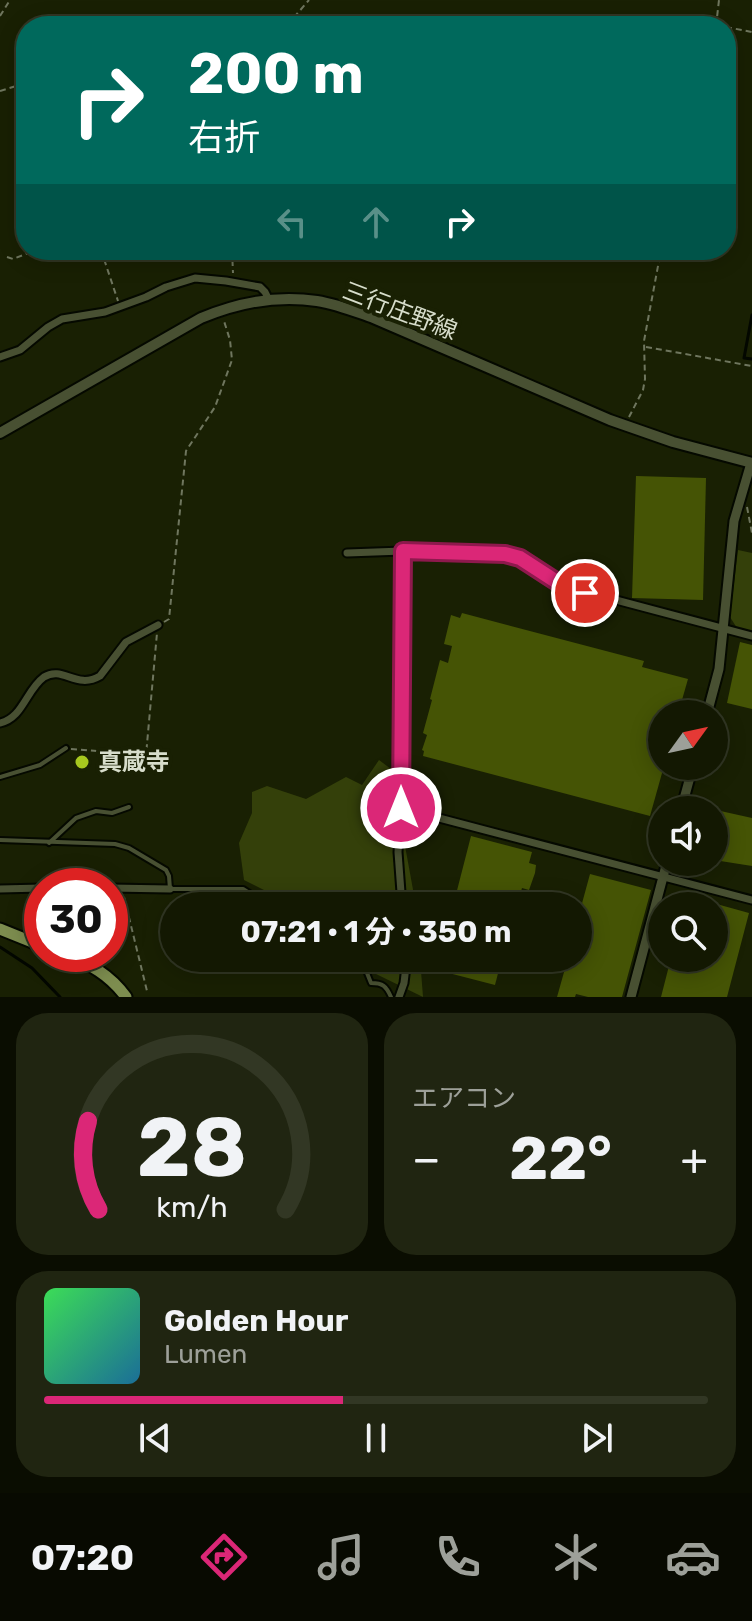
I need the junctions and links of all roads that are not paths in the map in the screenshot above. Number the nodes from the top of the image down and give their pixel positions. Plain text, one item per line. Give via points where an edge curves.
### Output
1 (269, 300) junction
2 (0, 357) edge
3 (0, 433) edge
4 (751, 463) edge
5 (403, 551) junction
6 (347, 553) dead end
7 (158, 625) road end
8 (722, 629) junction
9 (752, 636) edge
10 (711, 700) edge
11 (0, 723) edge
12 (66, 748) road end
13 (0, 777) edge
14 (129, 807) dead end
15 (401, 808) junction
16 (0, 840) edge
17 (49, 843) junction
18 (648, 872) edge
19 (663, 876) joint
20 (24, 888) edge
21 (128, 888) edge
22 (0, 889) edge
23 (170, 889) junction
24 (248, 892) edge
25 (400, 892) edge
26 (752, 900) edge
27 (0, 919) edge
28 (4, 931) edge
29 (24, 939) edge
30 (101, 972) edge
31 (367, 972) edge
32 (405, 972) edge
33 (126, 997) edge
34 (391, 997) edge
35 (399, 997) edge
36 (631, 997) edge

1 - 2 street via 260,287 195,278 105,312 62,319 20,350
1 - 3 main road, 三行庄野線 via 191,323
1 - 4 main road, 三行庄野線 via 343,307 625,426
4 - 8 street via 734,521
5 - 6 street
5 - 8 street via 505,554 567,587
5 - 15 street
7 - 11 street via 126,642 94,679 46,676 13,717
8 - 9 street
8 - 10 street
12 - 13 lane via 40,765
14 - 17 lane via 76,818
15 - 18 street
15 - 25 street
16 - 17 lane
17 - 23 lane via 129,848 166,870
19 - 26 street
19 - 36 street
20 - 22 street
21 - 23 street
23 - 24 lane
27 - 28 street
28 - 29 main road
30 - 33 main road
31 - 34 lane via 371,983 382,983
32 - 35 street

